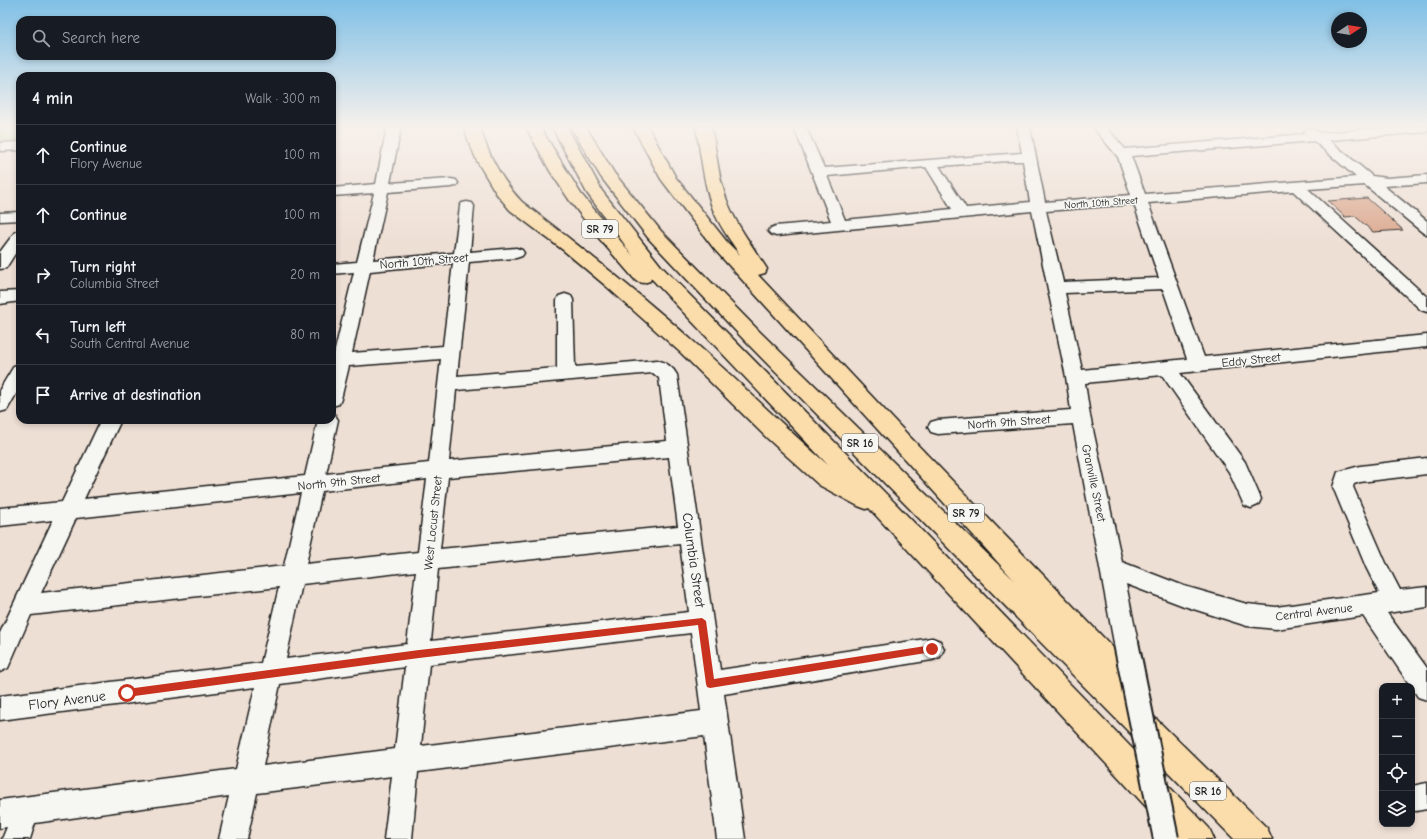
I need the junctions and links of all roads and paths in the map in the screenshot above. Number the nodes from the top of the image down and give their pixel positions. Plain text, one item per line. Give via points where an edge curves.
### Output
1 (386, 166) edge
2 (488, 166) edge
3 (556, 166) edge
4 (584, 166) edge
5 (600, 166) edge
6 (662, 166) edge
7 (711, 166) edge
8 (816, 166) edge
9 (891, 166) edge
10 (932, 166) edge
11 (1031, 166) edge
12 (1127, 166) edge
13 (1352, 166) edge
14 (818, 172) junction
15 (1427, 179) edge
16 (1369, 180) junction
17 (451, 183) dead end
18 (1297, 187) junction
19 (382, 188) junction
20 (336, 192) edge
21 (1139, 199) junction
22 (467, 206) dead end
23 (1038, 206) junction
24 (961, 212) junction
25 (16, 216) edge
26 (0, 217) edge
27 (840, 225) junction
28 (1427, 229) edge
29 (776, 231) dead end
30 (16, 243) edge
31 (516, 253) dead end
32 (9, 257) edge
33 (461, 258) junction
34 (363, 266) junction
35 (336, 268) edge
36 (1169, 283) junction
37 (1056, 288) junction
38 (762, 290) junction
39 (16, 296) edge
40 (0, 298) edge
41 (565, 300) dead end
42 (1427, 306) edge
43 (691, 309) junction
44 (1427, 340) edge
45 (451, 352) junction
46 (336, 361) edge
47 (1198, 366) junction
48 (1168, 369) junction
49 (566, 374) junction
50 (1075, 377) junction
51 (16, 378) edge
52 (448, 384) junction
53 (7, 395) edge
54 (1081, 416) junction
55 (109, 424) edge
56 (327, 424) edge
57 (938, 427) dead end
58 (679, 448) junction
59 (1427, 466) edge
60 (439, 470) junction
61 (314, 485) junction
62 (1251, 499) dead end
63 (885, 509) junction
64 (70, 510) junction
65 (0, 517) edge
66 (690, 534) junction
67 (429, 560) junction
68 (1112, 568) junction
69 (293, 576) junction
70 (1427, 597) edge
71 (1394, 601) junction
72 (24, 605) junction
73 (1368, 605) junction
74 (702, 621) junction
75 (932, 649) dead end
76 (419, 654) junction
77 (0, 660) edge
78 (271, 674) junction
79 (710, 684) junction
80 (1427, 688) edge
81 (0, 708) edge
82 (715, 722) junction
83 (1160, 743) junction
84 (406, 761) junction
85 (246, 781) junction
86 (26, 811) junction
87 (0, 814) edge
88 (16, 839) edge
89 (233, 839) edge
90 (398, 839) edge
91 (731, 839) edge
92 (1166, 839) edge
93 (1198, 839) edge
94 (1256, 839) edge

1 - 19 street
2 - 63 highway via 504,193 516,206 613,282 827,478
3 - 43 highway, SR 79 via 586,212 648,282
4 - 43 highway, SR 16 via 595,193 654,270
5 - 83 highway, SR 16 via 655,235 754,338
6 - 38 highway, SR 79 via 669,179 721,246
7 - 38 highway via 721,208 730,227 760,272
8 - 14 street
9 - 14 street
10 - 24 street
11 - 23 street, Granville Street
12 - 21 street
13 - 16 street
14 - 27 street
15 - 16 street, North 10th Street via 1387,182
16 - 18 street, North 10th Street
16 - 28 street
17 - 19 street
18 - 21 street, North 10th Street
18 - 42 street
19 - 20 street
19 - 34 street
21 - 23 street, North 10th Street
21 - 36 street
22 - 33 street, West Locust Street
23 - 24 street, North 10th Street
23 - 37 street, Granville Street
24 - 27 street, North 10th Street
25 - 26 street
27 - 29 street, North 10th Street
30 - 32 street
31 - 33 street, North 10th Street
33 - 34 street, North 10th Street
33 - 45 street, West Locust Street
34 - 35 street, North 10th Street
34 - 46 street
36 - 37 street
36 - 47 street
37 - 50 street, Granville Street
38 - 83 highway, SR 79 via 941,486 1115,670
39 - 40 street
41 - 49 street
43 - 63 highway, SR 16
44 - 47 street, Eddy Street
45 - 46 street
45 - 52 street, West Locust Street
47 - 48 street, Eddy Street
48 - 50 street, Eddy Street
48 - 62 street via 1238,468
49 - 52 street, Columbia Street
49 - 58 street, Columbia Street via 657,366 668,375
50 - 54 street, Granville Street
51 - 53 street
52 - 60 street, West Locust Street
54 - 57 street, North 9th Street
54 - 68 street, Granville Street
55 - 64 street
56 - 61 street
58 - 60 street, North 9th Street
58 - 66 street, Columbia Street
59 - 71 street via 1360,474 1345,478 1343,486
60 - 61 street, North 9th Street
60 - 67 street, West Locust Street
61 - 64 street, North 9th Street
61 - 69 street
63 - 93 highway, SR 16
64 - 65 street, North 9th Street
64 - 72 street
66 - 67 street
66 - 74 street, Columbia Street
67 - 69 street
67 - 76 street, West Locust Street
68 - 73 street, Central Avenue via 1184,596 1248,614 1276,618
68 - 92 street, Granville Street, bridge
69 - 72 street
69 - 78 street
70 - 71 street, Central Avenue
71 - 73 street, Central Avenue
72 - 77 street
73 - 80 street
74 - 76 street, Flory Avenue
74 - 79 street, Columbia Street
75 - 79 street
76 - 78 street, Flory Avenue
76 - 84 street, West Locust Street
78 - 81 street, Flory Avenue
78 - 85 street
79 - 82 street, Columbia Street
82 - 84 street
82 - 91 street, Columbia Street
83 - 94 highway, SR 16
84 - 85 street
84 - 90 street, West Locust Street
85 - 86 street
85 - 89 street
86 - 87 street
86 - 88 street

